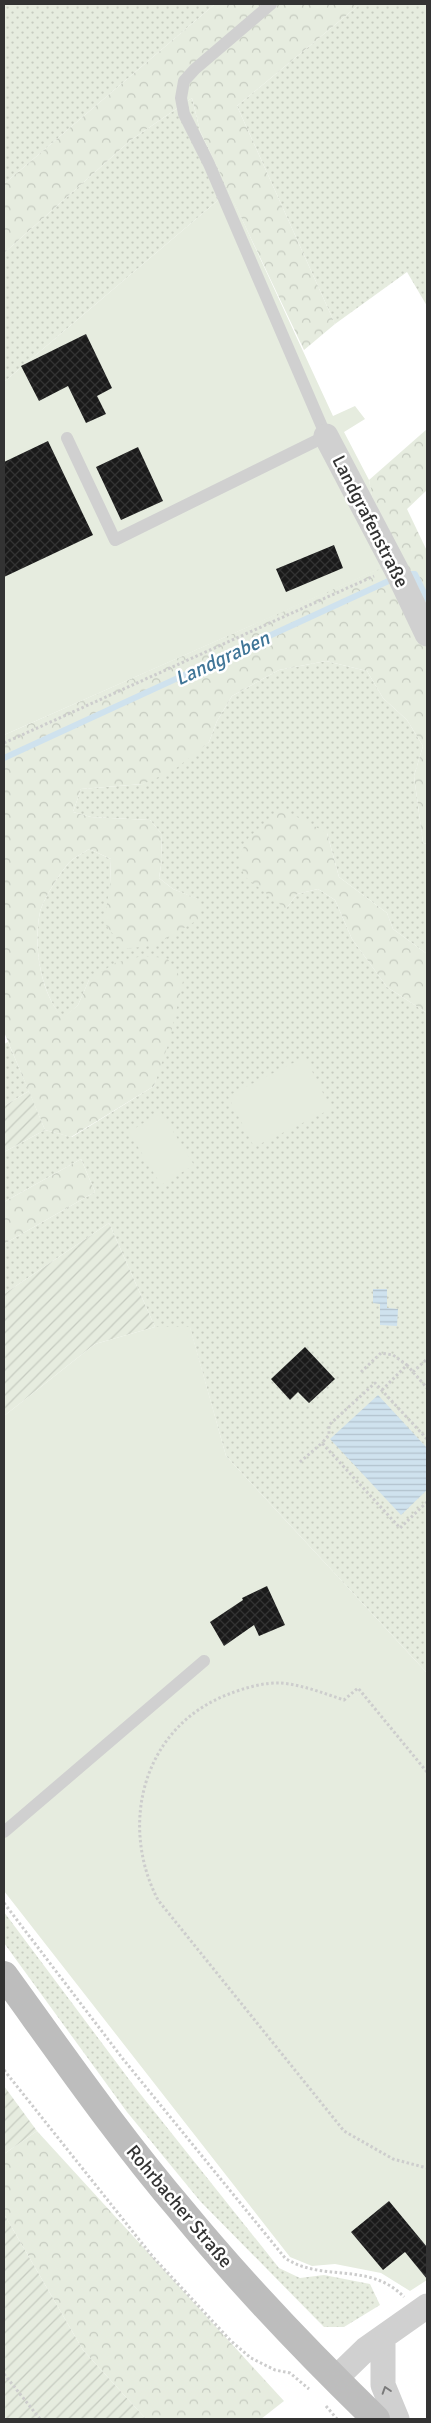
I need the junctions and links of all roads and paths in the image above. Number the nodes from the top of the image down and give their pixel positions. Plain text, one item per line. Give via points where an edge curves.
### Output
1 (272, 4) edge
2 (326, 436) junction
3 (67, 438) dead end
4 (398, 573) junction
5 (427, 634) edge
6 (4, 743) edge
7 (427, 1360) edge
8 (406, 1366) junction
9 (360, 1372) dead end
10 (413, 1372) junction
11 (427, 1388) edge
12 (382, 1390) junction
13 (427, 1439) edge
14 (322, 1443) junction
15 (300, 1462) dead end
16 (427, 1502) edge
17 (204, 1661) dead end
18 (427, 1772) edge
19 (4, 1832) edge
20 (4, 1903) edge
21 (4, 1975) edge
22 (4, 2070) edge
23 (427, 2168) edge
24 (422, 2310) edge
25 (383, 2338) junction
26 (4, 2374) edge
27 (323, 2391) junction
28 (40, 2419) edge
29 (337, 2419) edge
30 (376, 2419) edge
31 (397, 2419) edge

1 - 2 lane via 195,68 184,81 181,98 184,114 209,164
2 - 3 lane via 115,540
2 - 4 street, Landgrafenstraße
4 - 5 street, Landgrafenstraße
4 - 6 path
7 - 10 path
8 - 9 path via 393,1355 381,1353
8 - 10 path
8 - 12 path
10 - 11 path
12 - 13 path
12 - 14 path via 375,1383 329,1425 329,1435
14 - 15 path
14 - 16 path via 400,1528
17 - 19 lane
18 - 23 path via 358,1688 344,1700 310,1688 280,1683 243,1688 215,1699 188,1718 168,1739 151,1765 140,1801 138,1822 140,1851 158,1900 344,2131 392,2160
20 - 24 path via 129,2067 285,2258 312,2270 382,2279
21 - 27 main road, Rohrbacher Straße via 108,2118 181,2211 237,2275
22 - 27 path via 153,2256 231,2341 251,2358 290,2373
24 - 25 street
25 - 27 street via 366,2349
31 -> 25 street via 383,2385
26 - 28 path
27 - 29 path
27 - 30 main road, Rohrbacher Straße

